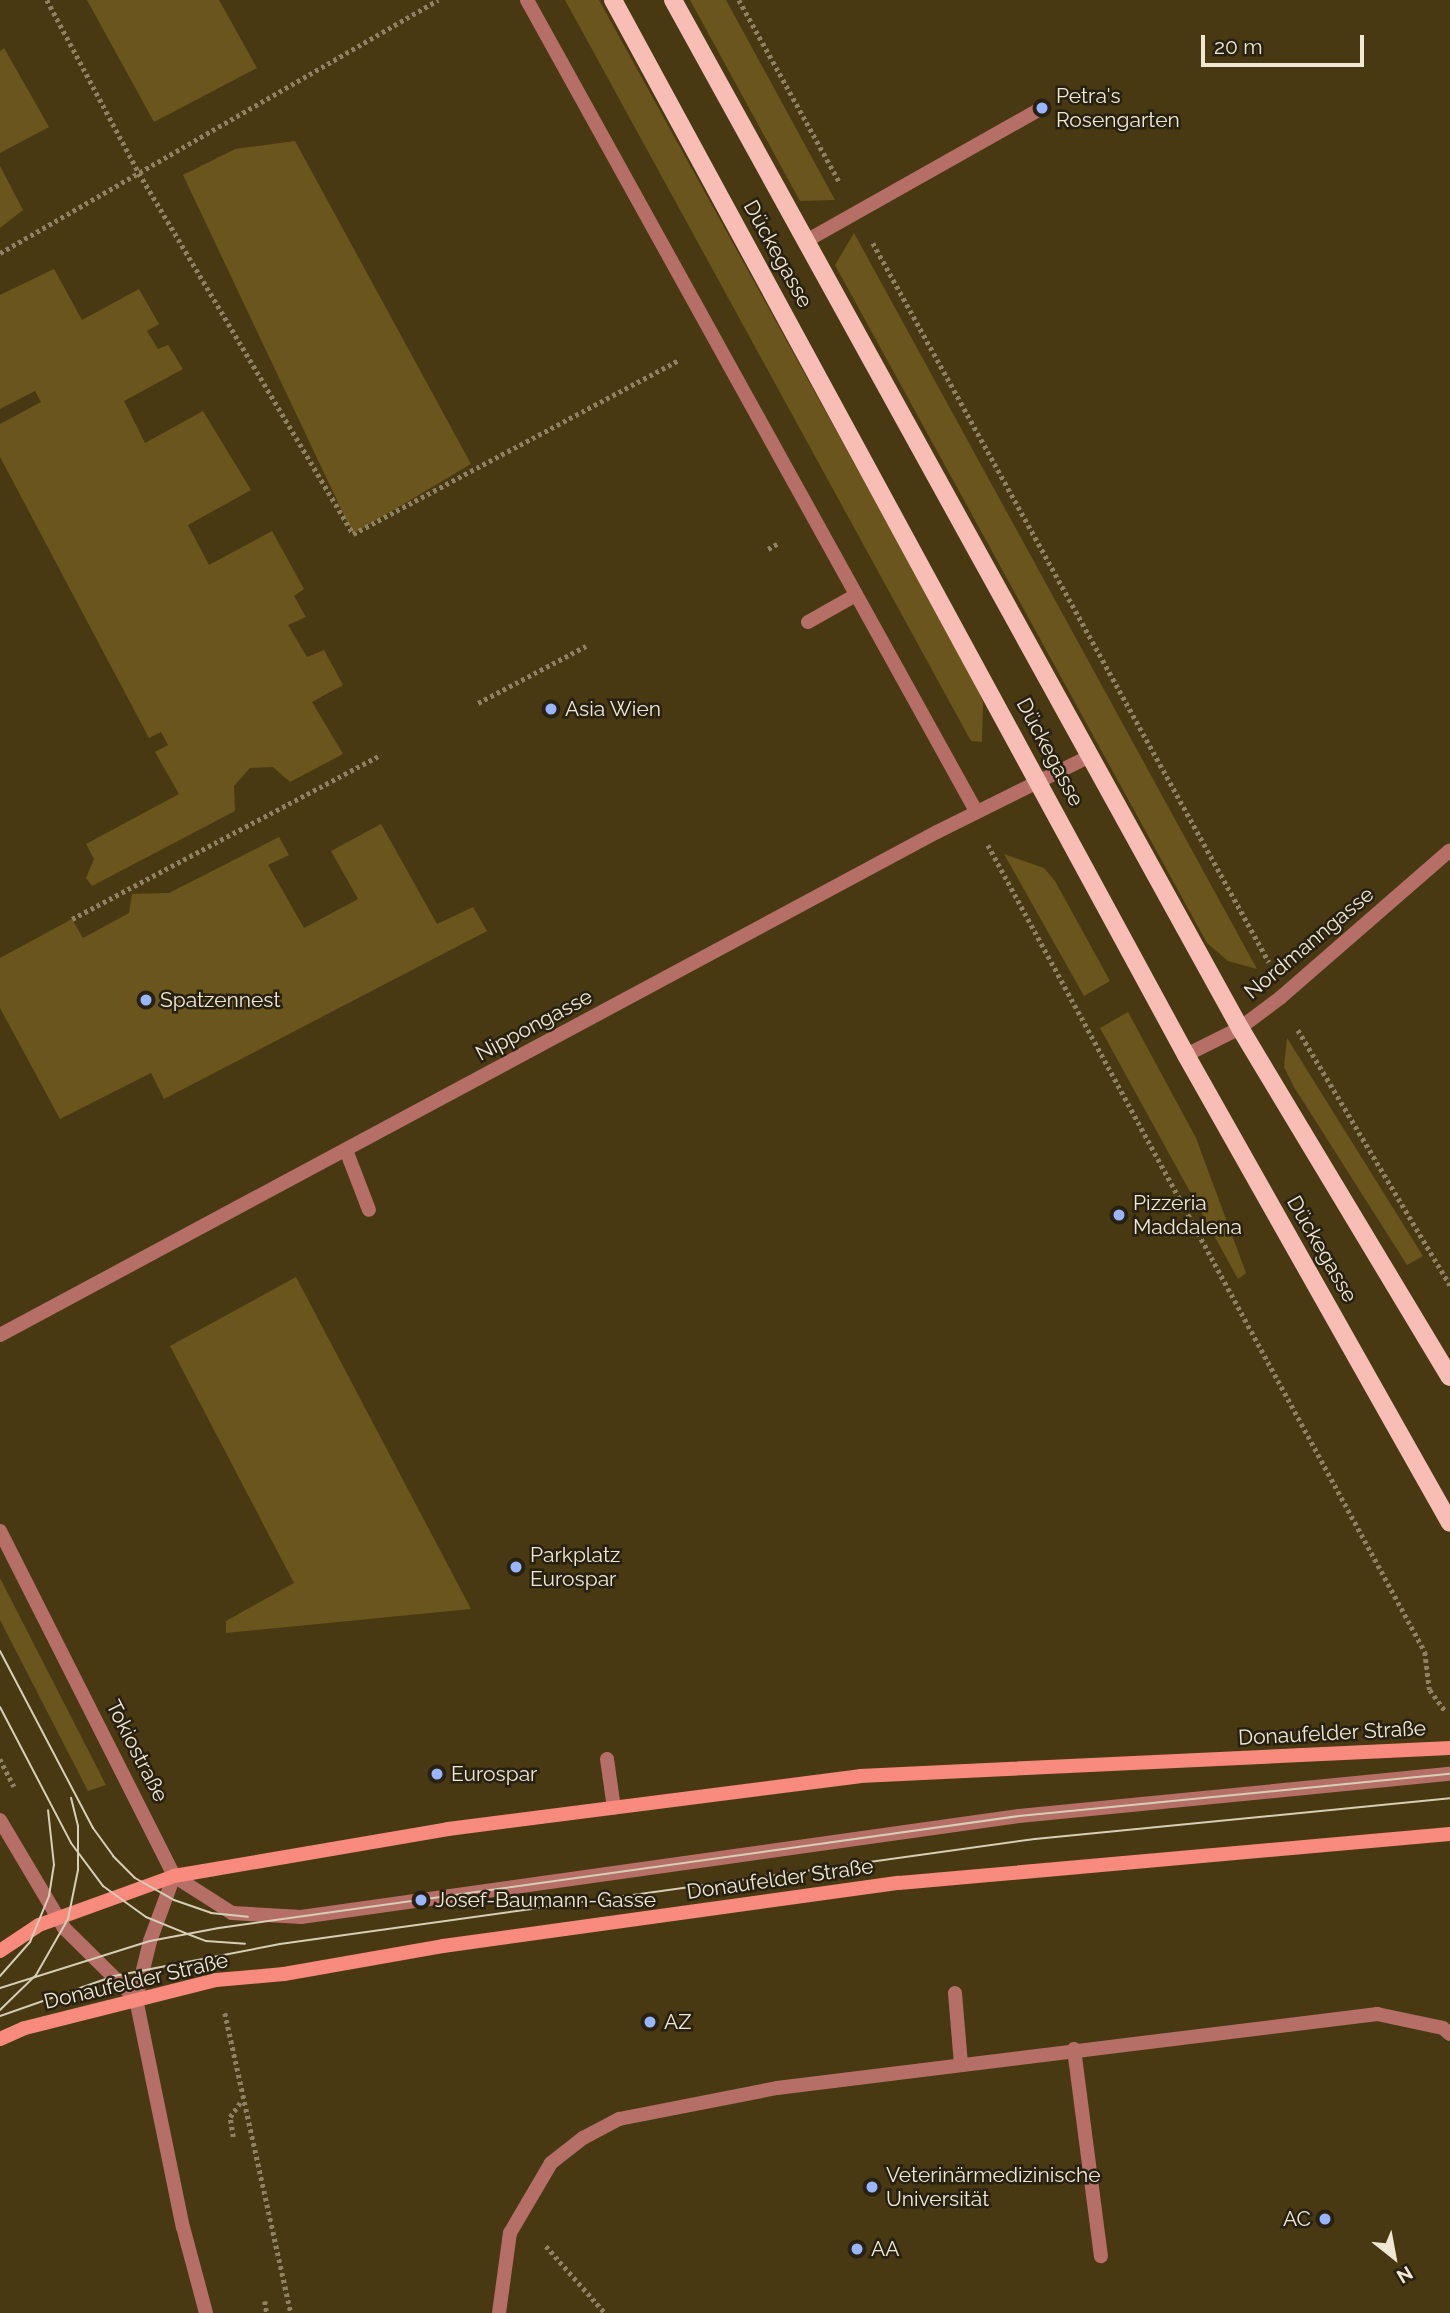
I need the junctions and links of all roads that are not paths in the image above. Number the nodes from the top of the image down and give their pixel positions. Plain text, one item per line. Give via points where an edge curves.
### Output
1 (527, 0) edge
2 (613, 0) edge
3 (673, 0) edge
4 (1042, 108) dead end
5 (806, 241) junction
6 (856, 594) junction
7 (808, 622) dead end
8 (1090, 756) junction
9 (1041, 783) junction
10 (976, 811) junction
11 (1450, 850) edge
12 (1240, 1028) junction
13 (1186, 1055) junction
14 (346, 1150) junction
15 (369, 1210) dead end
16 (0, 1335) edge
17 (1450, 1377) edge
18 (1450, 1523) edge
19 (0, 1531) edge
20 (1450, 1748) edge
21 (607, 1759) dead end
22 (1450, 1774) edge
23 (614, 1808) junction
24 (0, 1820) edge
25 (1450, 1834) edge
26 (174, 1876) junction
27 (57, 1918) junction
28 (0, 1951) edge
29 (955, 1993) dead end
30 (136, 1999) junction
31 (1450, 2034) edge
32 (0, 2039) edge
33 (1074, 2049) junction
34 (961, 2064) junction
35 (1101, 2256) dead end
36 (206, 2313) edge
37 (499, 2313) edge

1 - 6 street
2 - 9 main road, Dückegasse
3 - 5 main road, Dückegasse
4 - 5 street
5 - 8 main road, Dückegasse
6 - 7 street
6 - 10 street
8 - 9 street, Nippongasse
8 - 12 main road, Dückegasse
9 - 10 street, Nippongasse
9 - 13 main road, Dückegasse
10 - 14 street, Nippongasse
11 - 12 street, Nordmanngasse
12 - 13 street, Nordmanngasse
12 - 17 main road, Dückegasse
13 - 18 main road, Dückegasse
14 - 15 street
14 - 16 street, Nippongasse
19 - 26 street, Tokiostraße
20 - 23 main road, Donaufelder Straße via 860,1776
21 - 23 street
22 - 26 street, Donaufelder Straße via 1019,1816 301,1917 232,1913
23 - 26 main road, Donaufelder Straße via 449,1829
24 - 27 street
25 - 30 main road, Donaufelder Straße via 899,1884 443,1946 284,1974 216,1980
26 - 27 main road, Donaufelder Straße
26 - 30 street via 150,1941
27 - 28 main road, Donaufelder Straße
27 - 30 street
29 - 34 street
30 - 32 main road, Donaufelder Straße
30 - 36 street
31 - 33 street via 1443,2028 1377,2014
33 - 34 street
33 - 35 street
34 - 37 street via 777,2088 619,2119 583,2138 551,2164 510,2233

